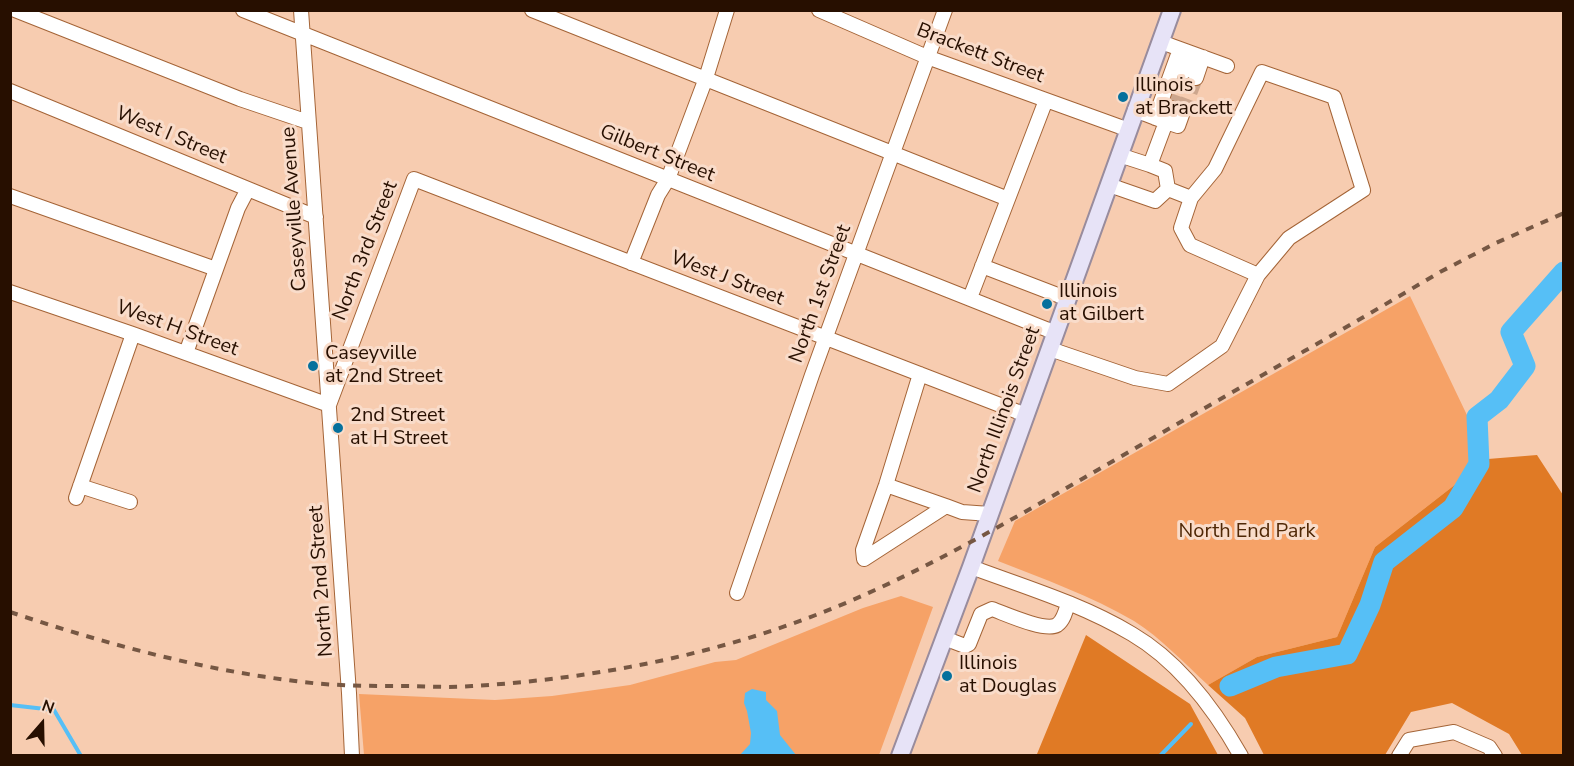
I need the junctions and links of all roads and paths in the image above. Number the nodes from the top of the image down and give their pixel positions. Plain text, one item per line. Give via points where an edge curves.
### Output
1 (15, 10) edge
2 (243, 10) edge
3 (301, 10) edge
4 (532, 10) edge
5 (727, 10) edge
6 (819, 10) edge
7 (945, 10) edge
8 (1172, 10) edge
9 (303, 34) junction
10 (1161, 42) junction
11 (1192, 53) junction
12 (927, 57) junction
13 (1227, 66) dead end
14 (1190, 75) tunnel mouth
15 (706, 78) junction
16 (10, 91) edge
17 (1047, 100) junction
18 (1136, 110) junction
19 (1177, 110) tunnel mouth
20 (1161, 120) junction
21 (308, 122) junction
22 (1129, 130) junction
23 (893, 154) junction
24 (1119, 155) junction
25 (1150, 165) junction
26 (414, 179) joint
27 (668, 179) junction
28 (1109, 185) junction
29 (248, 189) junction
30 (1168, 189) junction
31 (10, 196) edge
32 (1191, 198) junction
33 (1008, 199) junction
34 (316, 217) junction
35 (857, 253) junction
36 (632, 263) junction
37 (982, 266) junction
38 (216, 269) junction
39 (1258, 275) junction
40 (10, 292) edge
41 (970, 298) junction
42 (1068, 299) junction
43 (133, 334) junction
44 (826, 338) junction
45 (1053, 341) junction
46 (186, 353) junction
47 (920, 374) junction
48 (329, 405) junction
49 (1026, 415) junction
50 (886, 485) junction
51 (130, 502) dead end
52 (946, 506) junction
53 (990, 514) junction
54 (971, 567) junction
55 (737, 593) dead end
56 (1068, 603) junction
57 (944, 638) junction
58 (352, 756) edge
59 (900, 756) edge
60 (1241, 756) edge
61 (1399, 756) edge
62 (1495, 756) edge

1 - 21 street
2 - 9 street, Gilbert Street
3 - 9 street, Caseyville Avenue
4 - 15 street
5 - 15 street
6 - 12 street, Brackett Street
7 - 12 street, North 1st Street
8 - 10 main road, North Illinois Street
9 - 21 street, Caseyville Avenue
9 - 27 street, Gilbert Street
10 - 11 street
10 - 18 main road, North Illinois Street
11 - 13 street
11 - 14 street
11 - 20 street
12 - 17 street, Brackett Street
12 - 23 street, North 1st Street
15 - 23 street
15 - 27 street
16 - 29 street, West I Street
17 - 22 street, Brackett Street
17 - 33 street
18 - 20 street
18 - 22 main road, North Illinois Street
19 - 20 street
20 - 25 street
21 - 34 street, Caseyville Avenue
22 - 24 main road, North Illinois Street
23 - 33 street
23 - 35 street, North 1st Street
24 - 25 street
24 - 28 main road, North Illinois Street
25 - 30 street via 1165,171
26 - 36 street, West J Street
26 - 48 street, North 3rd Street
27 - 35 street, Gilbert Street
27 - 36 street
28 - 30 street via 1155,201
28 - 42 main road, North Illinois Street
29 - 34 street, West I Street
29 - 38 street
30 - 32 street
31 - 38 street
32 - 39 street via 1181,228 1190,245
32 - 39 street via 1215,169 1262,72 1334,97 1363,190 1289,238
33 - 37 street
34 - 48 street, Caseyville Avenue
35 - 41 street, Gilbert Street
35 - 44 street, North 1st Street
36 - 44 street, West J Street
37 - 41 street
37 - 42 street
38 - 46 street
39 - 45 street, Gilbert Street via 1222,346 1168,384 1135,378
40 - 43 street, West H Street
41 - 45 street, Gilbert Street
42 - 45 main road, North Illinois Street
43 - 46 street, West H Street
43 - 51 street via 78,492
44 - 47 street, West J Street
44 - 55 street, North 1st Street
45 - 49 main road, North Illinois Street
46 - 48 street, West H Street
47 - 49 street, West J Street
47 - 50 street
48 - 58 street, North 2nd Street
49 - 53 main road, North Illinois Street
50 - 52 street
50 - 52 street via 863,550 864,559
52 - 53 street via 962,512
53 - 54 main road, North Illinois Street
54 - 56 street
54 - 57 main road, North Illinois Street
56 - 57 street via 1057,625 1046,628 992,609 981,614 969,644
56 - 60 street via 1134,634 1155,650 1215,714
57 - 59 main road, North Illinois Street
61 - 62 street via 1409,740 1454,732 1489,747

